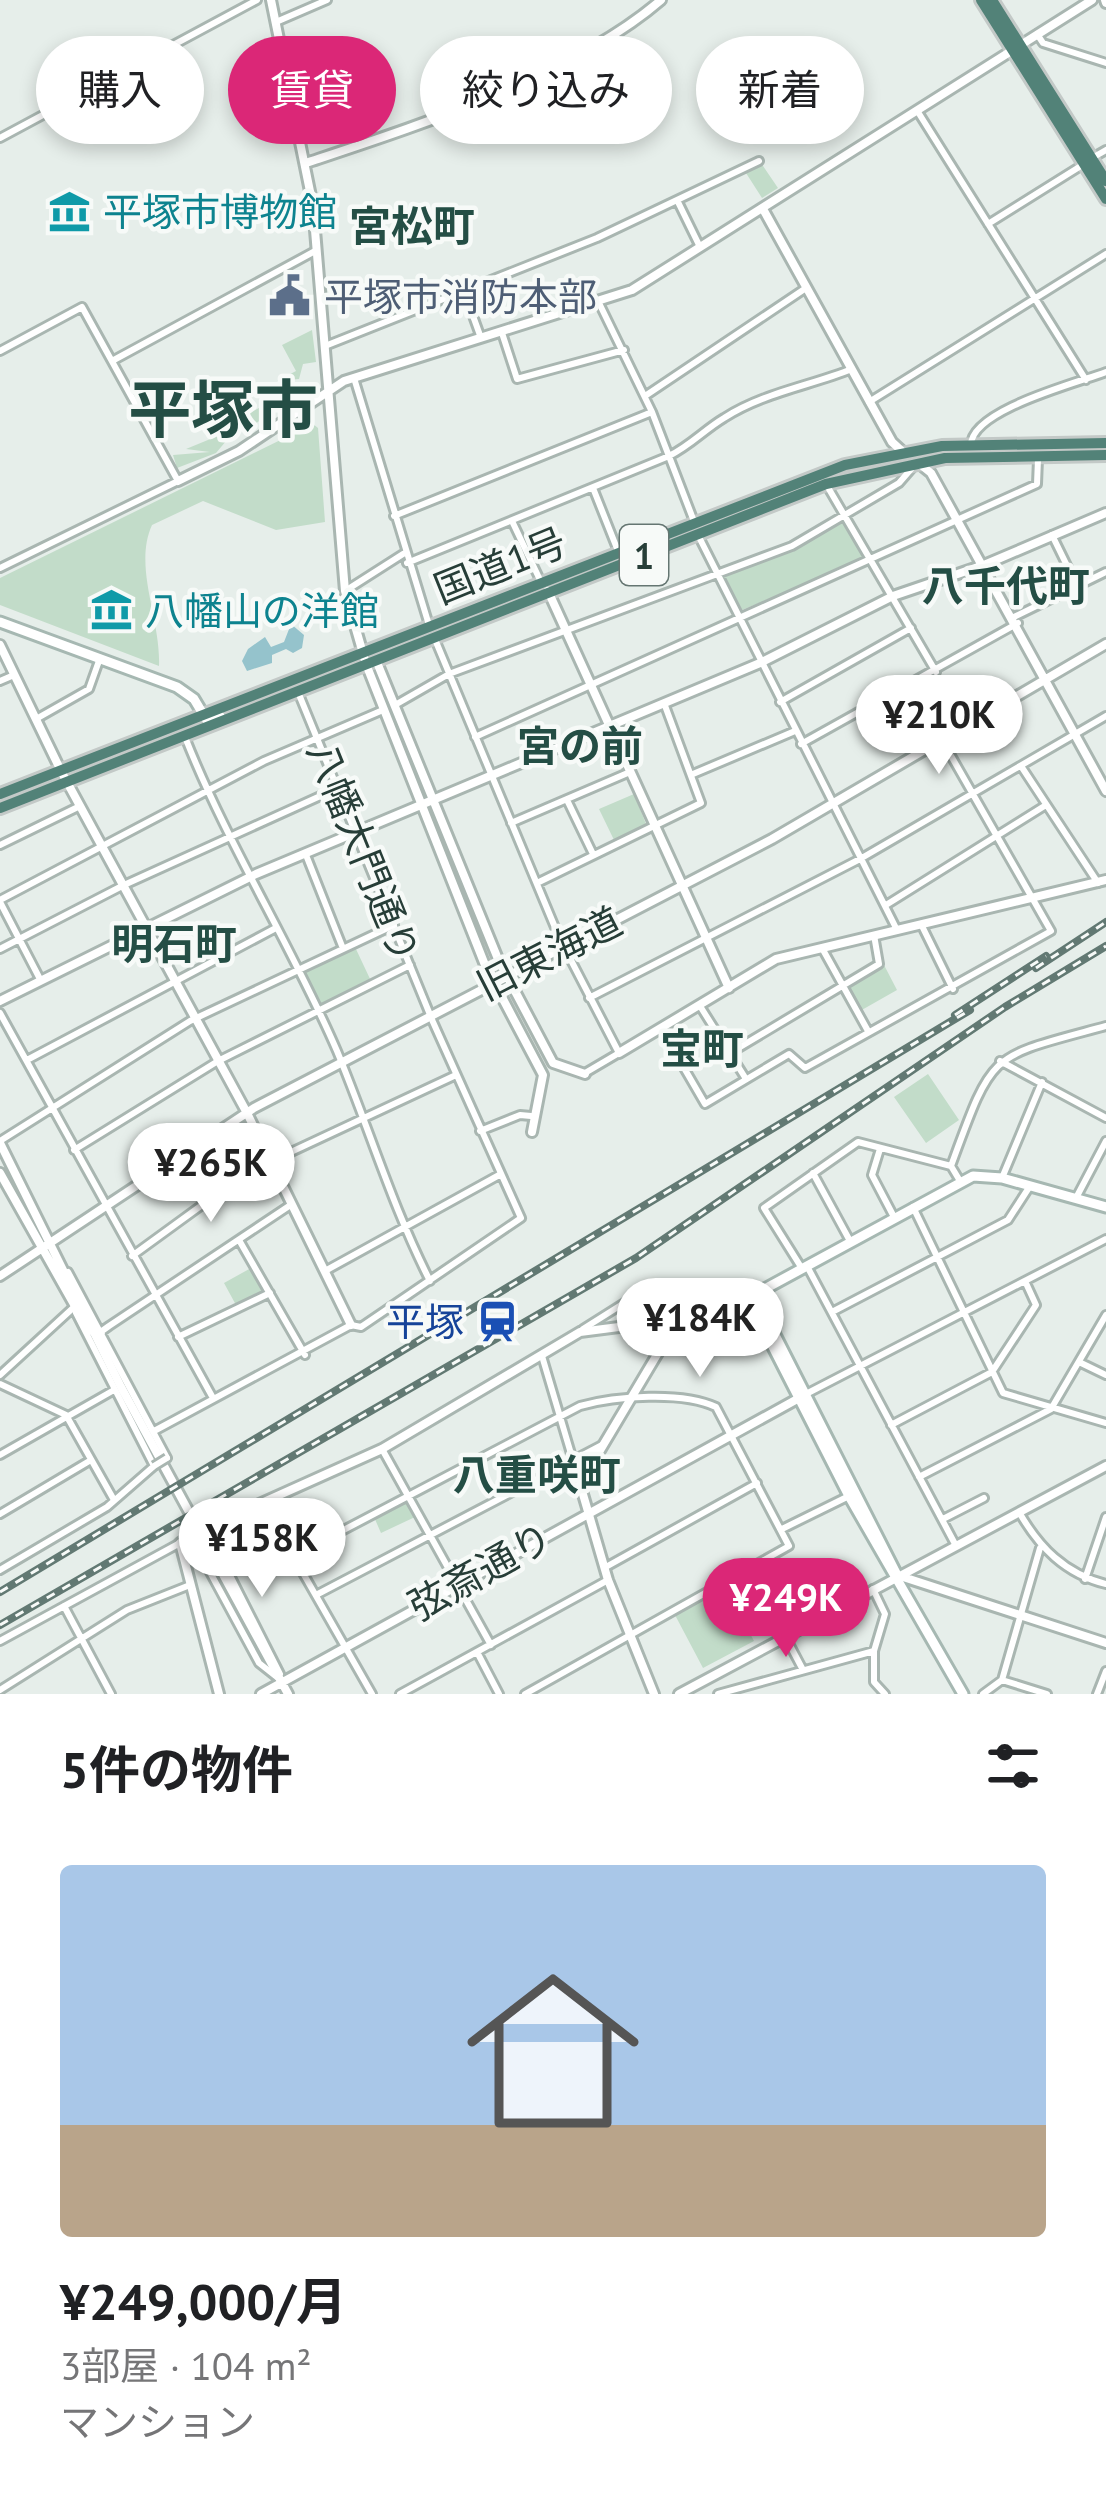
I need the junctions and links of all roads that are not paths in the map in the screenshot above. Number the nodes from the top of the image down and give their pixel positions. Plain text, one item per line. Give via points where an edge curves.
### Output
1 (256, 0) edge
2 (271, 0) edge
3 (327, 0) edge
4 (661, 0) edge
5 (981, 0) edge
6 (992, 0) edge
7 (1092, 0) edge
8 (276, 22) junction
9 (1037, 34) junction
10 (1017, 47) junction
11 (1106, 63) edge
12 (918, 112) junction
13 (0, 138) edge
14 (1106, 150) edge
15 (759, 161) dead end
16 (1088, 161) junction
17 (305, 163) junction
18 (1106, 181) edge
19 (1106, 199) edge
20 (678, 202) junction
21 (763, 208) junction
22 (988, 224) junction
23 (700, 248) junction
24 (317, 250) junction
25 (1106, 254) edge
26 (807, 287) junction
27 (464, 290) junction
28 (1034, 298) junction
29 (600, 305) junction
30 (502, 333) junction
31 (481, 339) junction
32 (325, 346) junction
33 (624, 350) junction
34 (0, 351) edge
35 (112, 361) junction
36 (852, 369) junction
37 (1106, 372) edge
38 (354, 378) junction
39 (1086, 380) junction
40 (328, 388) junction
41 (645, 396) junction
42 (869, 402) junction
43 (652, 412) junction
44 (1106, 443) edge
45 (971, 445) junction
46 (895, 453) junction
47 (1037, 455) junction
48 (1106, 455) edge
49 (669, 456) junction
50 (923, 458) junction
51 (178, 482) junction
52 (826, 484) junction
53 (593, 488) junction
54 (1106, 513) edge
55 (845, 514) junction
56 (394, 516) junction
57 (957, 518) junction
58 (512, 521) junction
59 (696, 528) junction
60 (1052, 536) junction
61 (618, 551) junction
62 (873, 556) junction
63 (405, 558) junction
64 (984, 565) junction
65 (0, 568) edge
66 (1106, 572) edge
67 (717, 574) junction
68 (1077, 586) junction
69 (545, 587) junction
70 (345, 591) junction
71 (893, 596) junction
72 (738, 619) junction
73 (1016, 620) junction
74 (0, 622) edge
75 (911, 628) junction
76 (432, 631) junction
77 (566, 631) junction
78 (361, 637) junction
79 (1106, 644) edge
80 (0, 645) edge
81 (100, 658) junction
82 (349, 658) junction
83 (370, 658) junction
84 (760, 663) junction
85 (936, 672) junction
86 (449, 674) junction
87 (14, 675) junction
88 (1048, 678) junction
89 (0, 680) edge
90 (591, 684) junction
91 (298, 691) junction
92 (902, 691) junction
93 (780, 702) junction
94 (664, 703) junction
95 (266, 704) junction
96 (390, 707) junction
97 (203, 716) junction
98 (1106, 716) edge
99 (36, 718) junction
100 (609, 727) junction
101 (795, 731) junction
102 (1077, 734) junction
103 (316, 736) junction
104 (475, 736) junction
105 (148, 737) junction
106 (185, 737) junction
107 (942, 740) junction
108 (801, 744) junction
109 (930, 747) junction
110 (1021, 766) junction
111 (61, 771) junction
112 (630, 772) junction
113 (693, 774) junction
114 (492, 778) junction
115 (68, 784) junction
116 (338, 788) junction
117 (1106, 791) edge
118 (206, 792) junction
119 (973, 793) junction
120 (0, 794) edge
121 (568, 800) junction
122 (434, 802) junction
123 (832, 804) junction
124 (1046, 805) junction
125 (80, 806) junction
126 (423, 807) junction
127 (0, 808) edge
128 (511, 823) junction
129 (654, 824) junction
130 (357, 834) junction
131 (996, 834) junction
132 (228, 838) junction
133 (0, 845) edge
134 (102, 847) junction
135 (593, 854) junction
136 (306, 855) junction
137 (860, 859) junction
138 (249, 878) junction
139 (1102, 882) edge
140 (537, 883) junction
141 (124, 885) junction
142 (682, 886) junction
143 (1033, 898) junction
144 (0, 901) edge
145 (885, 906) junction
146 (394, 925) junction
147 (921, 925) junction
148 (148, 928) junction
149 (274, 929) junction
150 (897, 930) junction
151 (874, 935) junction
152 (19, 938) junction
153 (706, 940) junction
154 (563, 945) junction
155 (343, 948) junction
156 (822, 948) junction
157 (0, 949) edge
158 (410, 965) junction
159 (296, 970) junction
160 (505, 975) junction
161 (176, 980) junction
162 (41, 981) junction
163 (493, 982) junction
164 (842, 984) junction
165 (729, 988) junction
166 (953, 989) junction
167 (590, 998) junction
168 (0, 1001) edge
169 (700, 1006) junction
170 (316, 1012) junction
171 (0, 1013) edge
172 (430, 1014) junction
173 (196, 1018) junction
174 (1106, 1026) edge
175 (662, 1030) junction
176 (868, 1031) junction
177 (619, 1053) junction
178 (730, 1053) junction
179 (27, 1060) junction
180 (218, 1061) junction
181 (1000, 1061) junction
182 (340, 1063) junction
183 (585, 1074) joint
184 (456, 1075) junction
185 (746, 1081) junction
186 (1042, 1082) junction
187 (52, 1109) junction
188 (247, 1113) junction
189 (531, 1116) junction
190 (1106, 1118) edge
191 (360, 1121) junction
192 (480, 1131) junction
193 (532, 1132) dead end
194 (1106, 1141) edge
195 (0, 1142) edge
196 (880, 1148) junction
197 (74, 1150) junction
198 (270, 1161) junction
199 (951, 1166) junction
200 (0, 1173) edge
201 (813, 1173) junction
202 (502, 1174) junction
203 (1002, 1178) junction
204 (960, 1181) junction
205 (1030, 1186) junction
206 (4, 1192) edge
207 (1076, 1198) junction
208 (292, 1204) junction
209 (913, 1207) junction
210 (104, 1208) junction
211 (1106, 1208) edge
212 (894, 1217) junction
213 (404, 1228) junction
214 (239, 1240) junction
215 (850, 1241) junction
216 (1105, 1242) edge
217 (52, 1243) junction
218 (41, 1250) junction
219 (132, 1256) junction
220 (937, 1258) junction
221 (804, 1266) junction
222 (326, 1271) junction
223 (68, 1272) junction
224 (0, 1276) edge
225 (430, 1281) junction
226 (1024, 1282) junction
227 (674, 1288) dead end
228 (270, 1293) junction
229 (154, 1295) junction
230 (748, 1298) junction
231 (75, 1310) junction
232 (832, 1312) junction
233 (964, 1313) junction
234 (1106, 1315) edge
235 (677, 1321) junction
236 (351, 1325) junction
237 (103, 1330) junction
238 (580, 1332) junction
239 (178, 1337) junction
240 (101, 1346) junction
241 (304, 1354) junction
242 (542, 1354) junction
243 (1079, 1362) junction
244 (859, 1366) junction
245 (992, 1372) junction
246 (1106, 1376) edge
247 (0, 1379) edge
248 (11, 1390) junction
249 (114, 1390) junction
250 (802, 1396) junction
251 (0, 1398) edge
252 (214, 1399) junction
253 (629, 1400) junction
254 (1051, 1409) junction
255 (66, 1415) junction
256 (559, 1417) junction
257 (1106, 1423) edge
258 (891, 1425) junction
259 (156, 1430) junction
260 (732, 1433) junction
261 (604, 1444) junction
262 (382, 1449) junction
263 (0, 1455) edge
264 (571, 1457) junction
265 (92, 1460) junction
266 (154, 1466) junction
267 (1104, 1470) edge
268 (919, 1477) junction
269 (757, 1483) junction
270 (580, 1484) junction
271 (409, 1496) junction
272 (849, 1496) junction
273 (984, 1498) dead end
274 (261, 1499) junction
275 (114, 1500) junction
276 (588, 1511) junction
277 (1019, 1512) junction
278 (0, 1514) edge
279 (1106, 1517) edge
280 (943, 1519) junction
281 (206, 1528) junction
282 (782, 1529) junction
283 (429, 1533) junction
284 (190, 1536) junction
285 (180, 1543) junction
286 (955, 1544) junction
287 (1040, 1548) junction
288 (294, 1556) junction
289 (604, 1568) junction
290 (748, 1568) junction
291 (0, 1570) edge
292 (897, 1575) junction
293 (1084, 1579) junction
294 (608, 1580) junction
295 (190, 1584) junction
296 (456, 1584) junction
297 (1106, 1584) edge
298 (873, 1589) junction
299 (316, 1595) junction
300 (64, 1606) junction
301 (1021, 1616) junction
302 (81, 1636) junction
303 (629, 1636) junction
304 (783, 1637) junction
305 (0, 1641) edge
306 (1106, 1643) edge
307 (344, 1645) junction
308 (490, 1645) junction
309 (477, 1652) junction
310 (874, 1652) junction
311 (802, 1670) junction
312 (1106, 1670) edge
313 (708, 1678) junction
314 (281, 1680) junction
315 (1002, 1680) junction
316 (874, 1682) junction
317 (0, 1690) edge
318 (111, 1694) edge
319 (219, 1694) edge
320 (261, 1694) edge
321 (288, 1694) edge
322 (372, 1694) edge
323 (400, 1694) edge
324 (499, 1694) edge
325 (525, 1694) edge
326 (654, 1694) edge
327 (679, 1694) edge
328 (717, 1694) edge
329 (875, 1694) edge
330 (885, 1694) edge
331 (963, 1694) edge
332 (983, 1694) edge
333 (1047, 1694) edge
334 (1097, 1694) edge

1 - 13 street
2 - 8 street
3 - 8 street
4 - 17 street via 563,65
5 - 10 highway
6 - 10 highway
7 - 9 street
8 - 17 street
9 - 10 street
9 - 11 street via 1043,44
10 - 12 street
10 - 16 highway
12 - 21 street
12 - 22 street
14 - 16 street
15 - 20 street
16 - 18 highway
16 - 19 highway
16 - 22 street
17 - 24 street
20 - 23 street
20 - 27 street
21 - 23 street
21 - 26 street
22 - 28 street
23 - 29 street
24 - 32 street
24 - 35 street
25 - 28 street
26 - 36 street
26 - 41 street
27 - 31 street
27 - 32 street
28 - 39 street
28 - 42 street
29 - 30 street
29 - 33 street
30 - 31 street
30 - 33 street via 517,379
31 - 38 street
32 - 40 street
33 - 41 street
34 - 35 street via 82,307
35 - 51 street
36 - 42 street
36 - 49 street via 725,417
37 - 39 street
38 - 40 street
38 - 56 street
39 - 45 street via 1019,402 976,430
40 - 51 street via 239,451
40 - 70 street
41 - 43 street
42 - 46 street
43 - 49 street
43 - 56 street
44 - 45 highway, 国道1号 / 1
45 - 50 highway, 国道1号 / 1
46 - 50 highway, 国道1号 / 1
46 - 50 highway, 国道1号 / 1
46 - 52 highway, 国道1号 / 1
46 - 59 highway, 国道1号 / 1 via 820,473
47 - 48 highway, 国道1号 / 1
47 - 50 highway, 国道1号 / 1
47 - 57 street via 1037,484
49 - 53 street
49 - 59 street
50 - 55 street via 899,483
50 - 57 street
51 - 65 street
52 - 55 street
52 - 59 highway, 国道1号 / 1
53 - 58 street
53 - 61 street
54 - 60 street
55 - 62 street
55 - 67 street via 791,546
56 - 63 street
57 - 62 street
57 - 64 street
58 - 63 street
58 - 69 street
59 - 61 highway, 国道1号 / 1
59 - 67 street
59 - 69 highway, 国道1号 / 1
60 - 64 street
60 - 68 street
61 - 69 highway, 国道1号 / 1
62 - 71 street
62 - 72 street
63 - 70 street
63 - 76 street
64 - 71 street
64 - 73 street
66 - 68 street
67 - 72 street
67 - 77 street
68 - 73 street
69 - 76 highway, 国道1号 / 1
69 - 77 street
70 - 78 street
71 - 75 street
71 - 84 street
72 - 84 street
72 - 90 street
73 - 85 street
73 - 88 street
74 - 81 main road
75 - 85 street
75 - 93 street
76 - 83 highway, 国道1号 / 1
76 - 86 street
77 - 86 street
77 - 90 street
78 - 82 street
78 - 83 street
79 - 88 street, 旧東海道
80 - 87 street
81 - 97 main road via 183,689
81 - 99 street via 88,689
82 - 83 highway, 国道1号 / 1
82 - 97 highway, 国道1号 / 1
83 - 91 highway, 国道1号 / 1
83 - 96 street
84 - 93 street
84 - 94 street
85 - 92 street
86 - 96 street
86 - 104 street
87 - 89 street
87 - 99 street
88 - 102 street
88 - 107 street, 旧東海道
90 - 100 street
90 - 104 street
91 - 95 highway, 国道1号 / 1
91 - 103 street, 八幡大門通り
92 - 108 street
92 - 109 street
93 - 101 street
94 - 100 street
94 - 113 street
95 - 97 main road
95 - 106 highway, 国道1号 / 1
96 - 103 street
96 - 122 street
96 - 126 street
97 - 105 highway, 国道1号 / 1
98 - 102 street
99 - 111 street
100 - 112 street
100 - 114 street
101 - 108 street
101 - 113 street
102 - 110 street
102 - 117 street
103 - 116 street, 八幡大門通り
103 - 118 street
104 - 114 street
105 - 106 highway
105 - 111 highway, 国道1号 / 1
106 - 115 highway, 国道1号 / 1
106 - 118 street
107 - 109 street, 旧東海道
107 - 119 street
108 - 123 street
109 - 123 street, 旧東海道
110 - 119 street
110 - 124 street
111 - 115 street
111 - 120 highway, 国道1号 / 1
112 - 121 street
112 - 129 street
113 - 129 street via 701,803
114 - 122 street
114 - 128 street
115 - 125 street
115 - 127 highway, 国道1号 / 1
116 - 130 street, 八幡大門通り
116 - 132 street
118 - 132 street
118 - 134 street
119 - 131 street
119 - 137 street
121 - 128 street
121 - 135 street
122 - 126 street
122 - 160 street
123 - 137 street
123 - 142 street, 旧東海道
124 - 131 street
124 - 139 street
125 - 133 street
125 - 134 street
126 - 130 street
126 - 163 street
128 - 140 street
129 - 135 street
129 - 142 street
130 - 136 street
130 - 146 street, 八幡大門通り
131 - 143 street
131 - 145 street
132 - 138 street
132 - 141 street
134 - 141 street
134 - 144 street
135 - 140 street
136 - 138 street
136 - 155 street
137 - 145 street
137 - 153 street
138 - 148 street
138 - 149 street
139 - 143 street
140 - 154 street
141 - 148 street
141 - 152 street
142 - 153 street
142 - 154 street, 旧東海道
143 - 147 street
143 - 166 street via 1051,931
144 - 152 street
145 - 150 street
146 - 155 street
146 - 158 street, 八幡大門通り
147 - 150 street
147 - 166 street
148 - 161 street
148 - 162 street
149 - 159 street
149 - 161 street
150 - 151 street
151 - 156 street
151 - 164 street via 879,964
152 - 157 street
152 - 162 street
153 - 165 street
153 - 167 street
154 - 160 street, 旧東海道
154 - 167 street
155 - 159 street
156 - 164 street
156 - 165 street via 776,959
158 - 170 street
158 - 172 street, 八幡大門通り
159 - 170 street
159 - 173 street
160 - 163 street, 旧東海道
160 - 183 street via 553,1063
161 - 173 street
161 - 179 street
162 - 168 street
163 - 172 street, 旧東海道
163 - 189 street via 542,1071
164 - 176 street
164 - 178 street
165 - 169 street
166 - 176 street
167 - 177 street
169 - 175 street
169 - 178 street
170 - 180 street
170 - 182 street
171 - 179 street
172 - 182 street, 旧東海道
172 - 184 street, 八幡大門通り
173 - 180 street
173 - 187 street
174 - 181 street
175 - 177 street
175 - 185 street via 705,1104
176 - 185 street via 806,1068 790,1054
177 - 183 street
178 - 185 street
179 - 187 street
180 - 188 street
180 - 197 street
181 - 186 street
181 - 199 street via 987,1074
182 - 188 street, 旧東海道
182 - 191 street
184 - 191 street
184 - 192 street, 八幡大門通り
186 - 190 street
186 - 203 street
187 - 195 street
187 - 197 street
188 - 198 street
188 - 210 street, 旧東海道
189 - 192 street
189 - 193 street
191 - 198 street
191 - 213 street
192 - 202 street, 八幡大門通り
194 - 207 street
195 - 217 street
196 - 199 street
196 - 201 street via 858,1142
196 - 212 street via 872,1175
197 - 210 street
198 - 208 street
198 - 219 street
199 - 204 street
200 - 206 street
201 - 215 street
201 - 221 street via 764,1208
202 - 213 street
202 - 225 street, 八幡大門通り via 521,1208 519,1222
203 - 204 main road
203 - 205 main road
204 - 209 main road
205 - 207 main road
205 - 220 street via 1008,1220
206 - 218 street
207 - 211 main road
208 - 214 street
208 - 222 street
209 - 212 main road
209 - 220 street
210 - 217 street, 旧東海道
210 - 219 street
212 - 215 main road
213 - 222 street
213 - 225 street
214 - 228 street
214 - 229 street
215 - 221 main road
216 - 226 street
217 - 218 street, 旧東海道
217 - 223 street
218 - 224 street, 旧東海道
218 - 231 street
219 - 229 street
220 - 232 street
220 - 233 street
221 - 230 main road
221 - 232 street
222 - 236 street
223 - 237 street
223 - 240 street
225 - 236 street via 361,1327
226 - 233 street
226 - 245 street via 1036,1305
227 - 238 street via 648,1288
228 - 239 street
228 - 241 street
229 - 237 street
229 - 239 street
230 - 235 street via 720,1314
230 - 250 main road via 761,1309
231 - 240 street
231 - 247 street
231 - 249 street
232 - 244 street
233 - 244 street
233 - 245 street
234 - 243 street
235 - 238 street
235 - 253 street
236 - 241 street
237 - 240 street
237 - 259 street
238 - 242 street
239 - 252 street
240 - 314 street
241 - 252 street
242 - 256 street
242 - 262 street
243 - 246 street
243 - 254 street
244 - 250 street
244 - 258 street
245 - 254 street via 1009,1397
245 - 258 street
247 - 248 street
248 - 251 street
248 - 255 street
249 - 255 street
249 - 266 street
250 - 260 street, 弦斎通り
250 - 272 main road
250 - 292 main road
252 - 259 street
253 - 256 street via 594,1402
253 - 260 street via 704,1402
253 - 261 street
254 - 257 street
254 - 268 street
255 - 263 street
255 - 265 street
256 - 264 street
256 - 271 street
258 - 268 street
259 - 266 street, bridge via 167,1458
260 - 269 street
260 - 276 street, 弦斎通り
261 - 264 street
261 - 270 street
262 - 271 street
262 - 274 street
264 - 270 street
264 - 283 street
265 - 275 street
265 - 278 street
266 - 275 street
267 - 277 street
268 - 280 street
269 - 282 street
269 - 289 street
270 - 276 street
271 - 283 street
271 - 288 street
272 - 282 street
272 - 292 main road
273 - 280 street
274 - 281 street
274 - 288 street
275 - 291 street
276 - 289 street
276 - 296 street, 弦斎通り
277 - 286 street
277 - 287 street
279 - 293 street
280 - 286 street
281 - 284 street, bridge
281 - 314 street
282 - 290 street via 789,1546
283 - 296 street
283 - 299 street
284 - 285 street
284 - 314 street via 259,1663
285 - 295 street
285 - 300 street
286 - 292 street
287 - 293 street
287 - 301 street
288 - 299 street
289 - 294 street
290 - 303 street
290 - 304 street
292 - 298 street
292 - 301 street
292 - 331 main road
293 - 297 street
294 - 303 street
294 - 308 street
295 - 302 street
295 - 319 street
296 - 307 street, 弦斎通り
296 - 308 street
298 - 304 street
298 - 310 street via 885,1614
299 - 307 street
300 - 302 street
300 - 305 street
301 - 306 street
301 - 315 street
302 - 317 street
302 - 318 street
303 - 325 street
303 - 326 street
304 - 311 street
304 - 313 street
307 - 314 street, 弦斎通り
307 - 322 street
308 - 309 street
309 - 323 street
309 - 324 street
310 - 311 street
310 - 316 street
311 - 328 street
312 - 334 street
313 - 327 street
313 - 328 street
314 - 320 street, 弦斎通り
314 - 321 street
315 - 332 street
315 - 333 street
316 - 329 street
316 - 330 street

